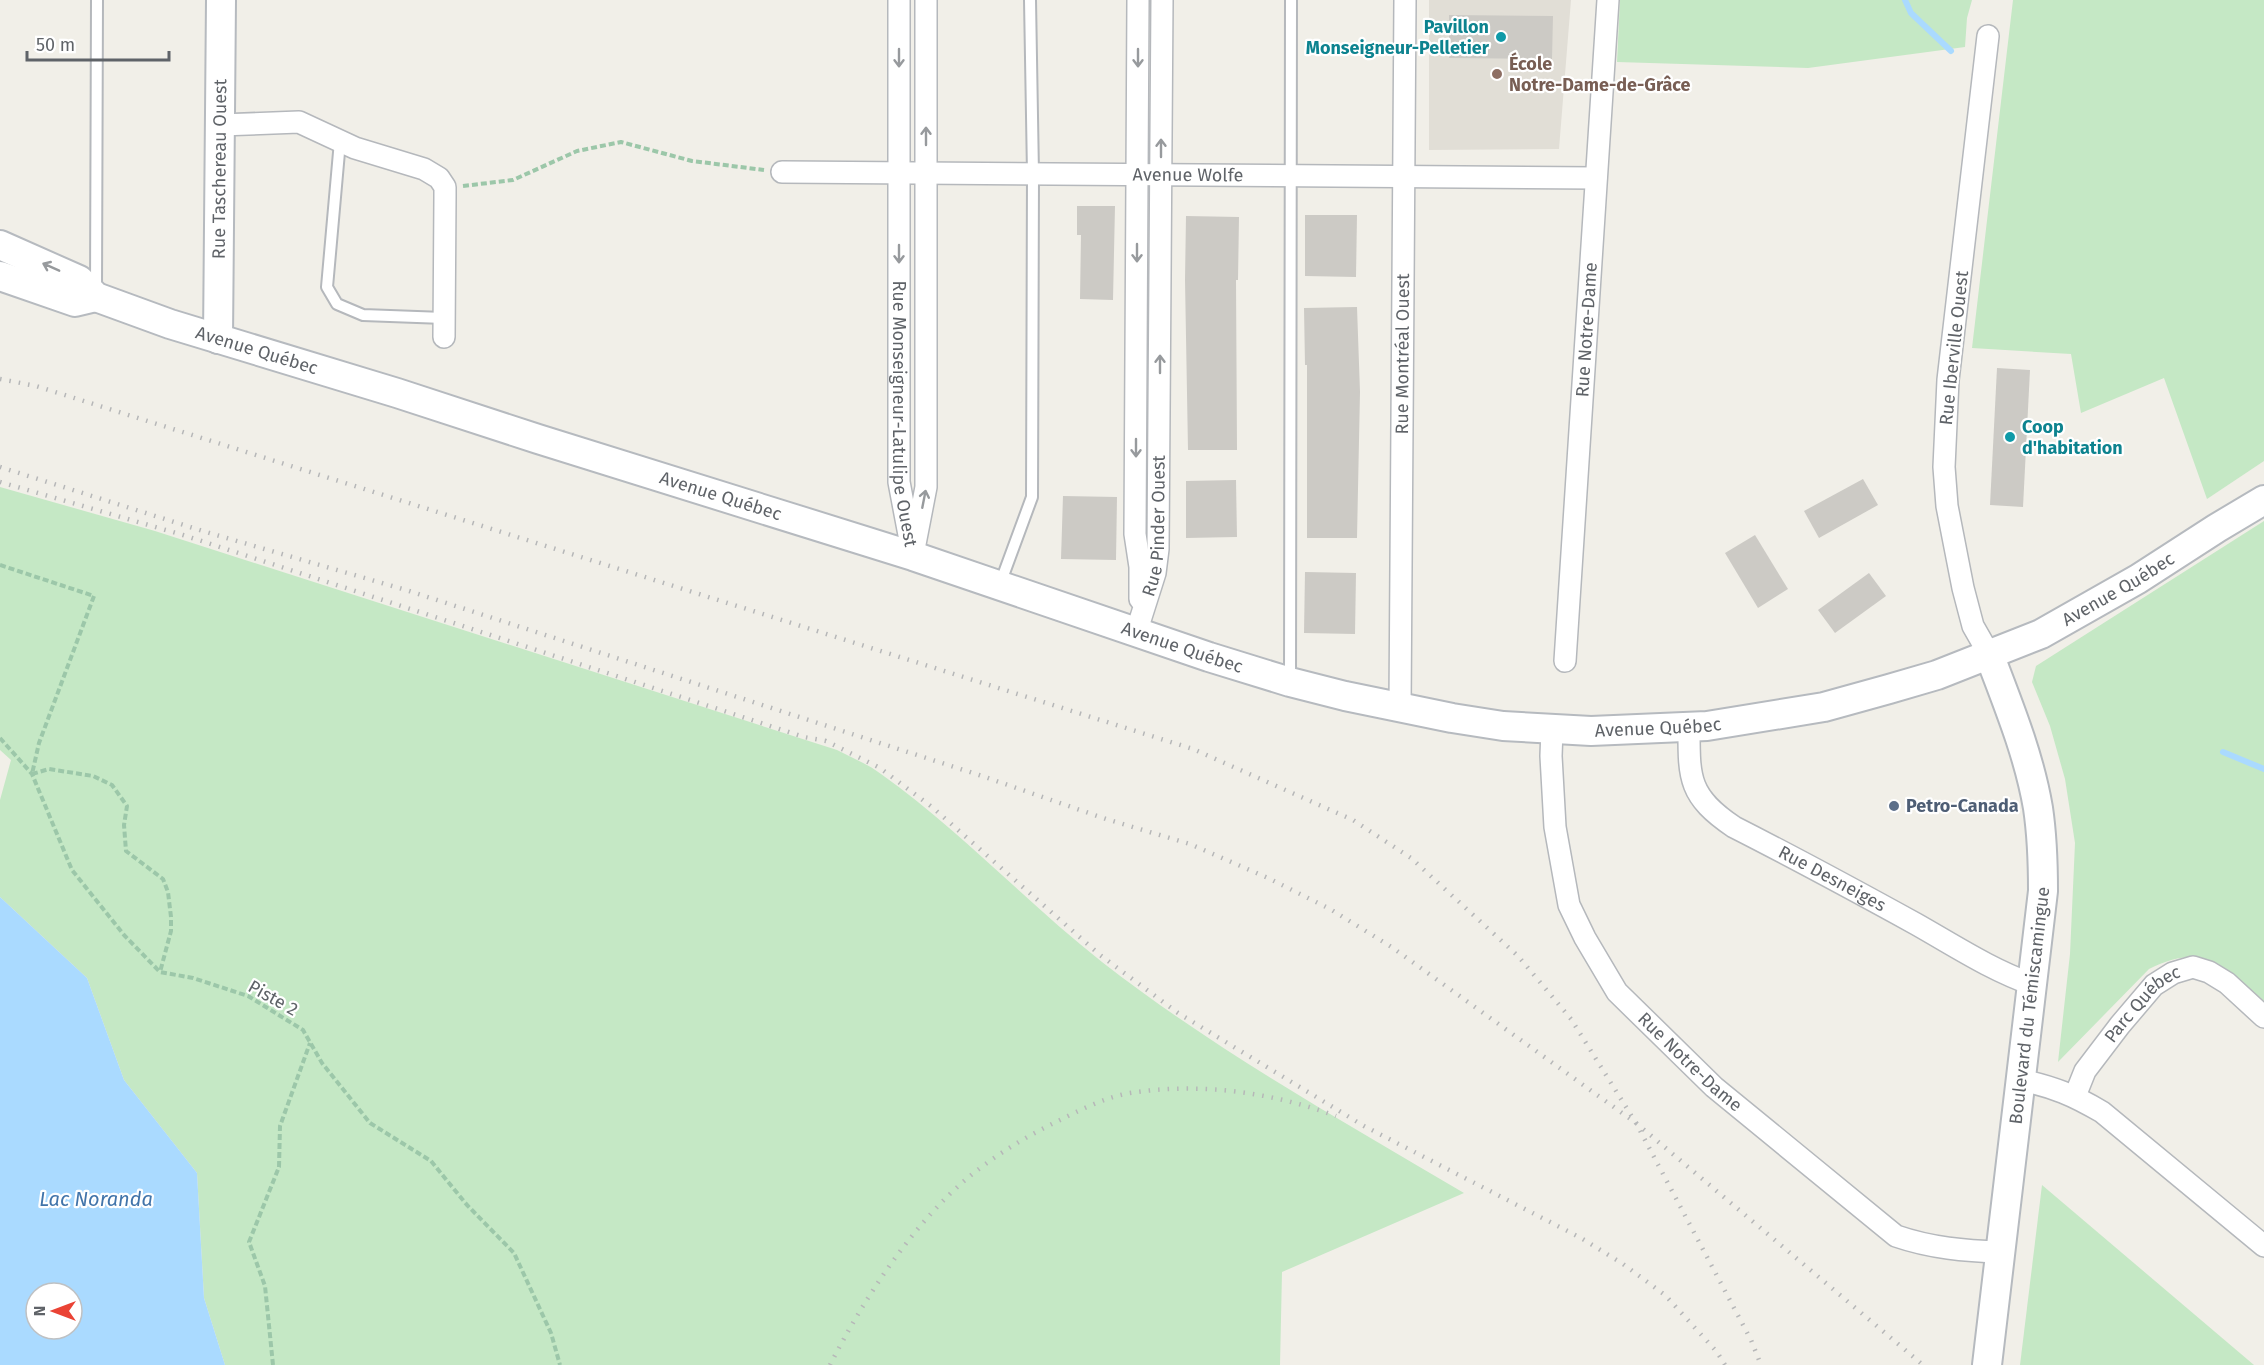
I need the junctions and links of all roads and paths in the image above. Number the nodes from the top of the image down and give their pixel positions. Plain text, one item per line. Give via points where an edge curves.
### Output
1 (97, 0) edge
2 (221, 0) edge
3 (899, 0) edge
4 (927, 0) edge
5 (1030, 0) edge
6 (1138, 0) edge
7 (1162, 0) edge
8 (1291, 0) edge
9 (1405, 0) edge
10 (1608, 0) edge
11 (1988, 36) dead end
12 (220, 125) junction
13 (339, 141) junction
14 (782, 172) joint
15 (899, 174) junction
16 (926, 174) junction
17 (1033, 174) junction
18 (1138, 174) junction
19 (1161, 175) junction
20 (1292, 176) junction
21 (1404, 176) junction
22 (1596, 178) junction
23 (445, 187) junction
24 (0, 245) edge
25 (0, 276) edge
26 (96, 297) junction
27 (444, 328) joint
28 (218, 339) junction
29 (2264, 500) edge
30 (913, 556) junction
31 (0, 565) edge
32 (999, 587) junction
33 (1136, 633) junction
34 (1989, 654) junction
35 (1565, 661) dead end
36 (1290, 682) junction
37 (1400, 708) junction
38 (1689, 727) junction
39 (1552, 729) junction
40 (0, 738) edge
41 (32, 774) junction
42 (160, 972) junction
43 (2034, 986) junction
44 (2264, 1017) edge
45 (310, 1042) junction
46 (2021, 1080) junction
47 (2075, 1096) junction
48 (2264, 1246) edge
49 (2001, 1252) junction
50 (273, 1365) edge
51 (560, 1365) edge
52 (1986, 1365) edge

1 - 26 lane
2 - 12 main road, Rue Taschereau Ouest
3 -> 15 street, Rue Monseigneur-Latulipe Ouest
16 -> 4 street, Rue Monseigneur-Latulipe Ouest
5 - 17 lane
6 -> 18 street, Rue Pinder Ouest
19 -> 7 street, Rue Pinder Ouest
8 - 20 lane
9 - 21 street, Rue Montréal Ouest
10 - 22 street, Rue Notre-Dame
11 - 34 street, Rue Iberville Ouest via 1948,380 1944,467 1947,506 1972,626
12 - 13 street via 300,122
12 - 28 main road, Rue Taschereau Ouest
13 - 23 street via 424,169
13 - 27 lane via 327,287 337,304 363,315
14 - 15 street, Avenue Wolfe
14 - 23 path via 692,161 621,142 577,151 513,180
15 - 16 street, Avenue Wolfe
15 -> 30 street, Rue Monseigneur-Latulipe Ouest via 899,482
16 - 17 street, Avenue Wolfe
30 -> 16 street, Rue Monseigneur-Latulipe Ouest via 926,487
17 - 18 street, Avenue Wolfe
17 - 32 lane via 1032,497
18 - 19 street, Avenue Wolfe
18 -> 33 street, Rue Pinder Ouest via 1135,534 1140,590
19 - 20 street, Avenue Wolfe
33 -> 19 street, Rue Pinder Ouest via 1155,573 1158,549
20 - 21 street, Avenue Wolfe
20 - 36 lane
21 - 22 street, Avenue Wolfe
21 - 37 street, Rue Montréal Ouest
22 - 35 street, Rue Notre-Dame
23 - 27 street
26 -> 24 main road, Avenue Québec via 79,280
25 - 26 main road, Avenue Québec via 75,302
26 - 28 main road, Avenue Québec
28 - 30 main road, Avenue Québec
29 - 34 main road, Avenue Québec via 2090,608 2041,634
30 - 32 main road, Avenue Québec
31 - 41 path via 94,596 39,743
32 - 33 main road, Avenue Québec
33 - 36 main road, Avenue Québec
34 - 38 main road, Avenue Québec via 1937,675 1824,707
34 - 43 main road, Boulevard du Témiscamingue via 2023,746 2038,807 2043,891
36 - 37 main road, Avenue Québec
37 - 39 main road, Avenue Québec via 1503,726
38 - 39 main road, Avenue Québec
38 - 43 street, Rue Desneiges via 1690,774 1702,800 1715,814 1977,961
39 - 49 street, Rue Notre-Dame via 1555,827 1569,905 1617,992 1714,1087 1896,1236 1953,1250
40 - 41 path
41 - 42 path via 72,870 124,935
41 - 42 path via 49,769 93,776 112,785 120,795 127,806 126,851 164,879 168,892 171,931
42 - 45 path, Piste 2 via 248,996 303,1030
43 - 46 main road, Boulevard du Témiscamingue
44 - 47 street, Parc Québec via 2209,972 2193,967 2173,973 2154,985 2120,1025 2085,1071
45 - 50 path via 280,1126 279,1167 249,1242 265,1286
45 - 51 path, Piste 2 via 370,1124 431,1161 514,1253 551,1333
46 - 47 street
46 - 49 main road, Boulevard du Témiscamingue
47 - 48 street via 2102,1112
49 - 52 main road, Boulevard du Témiscamingue

